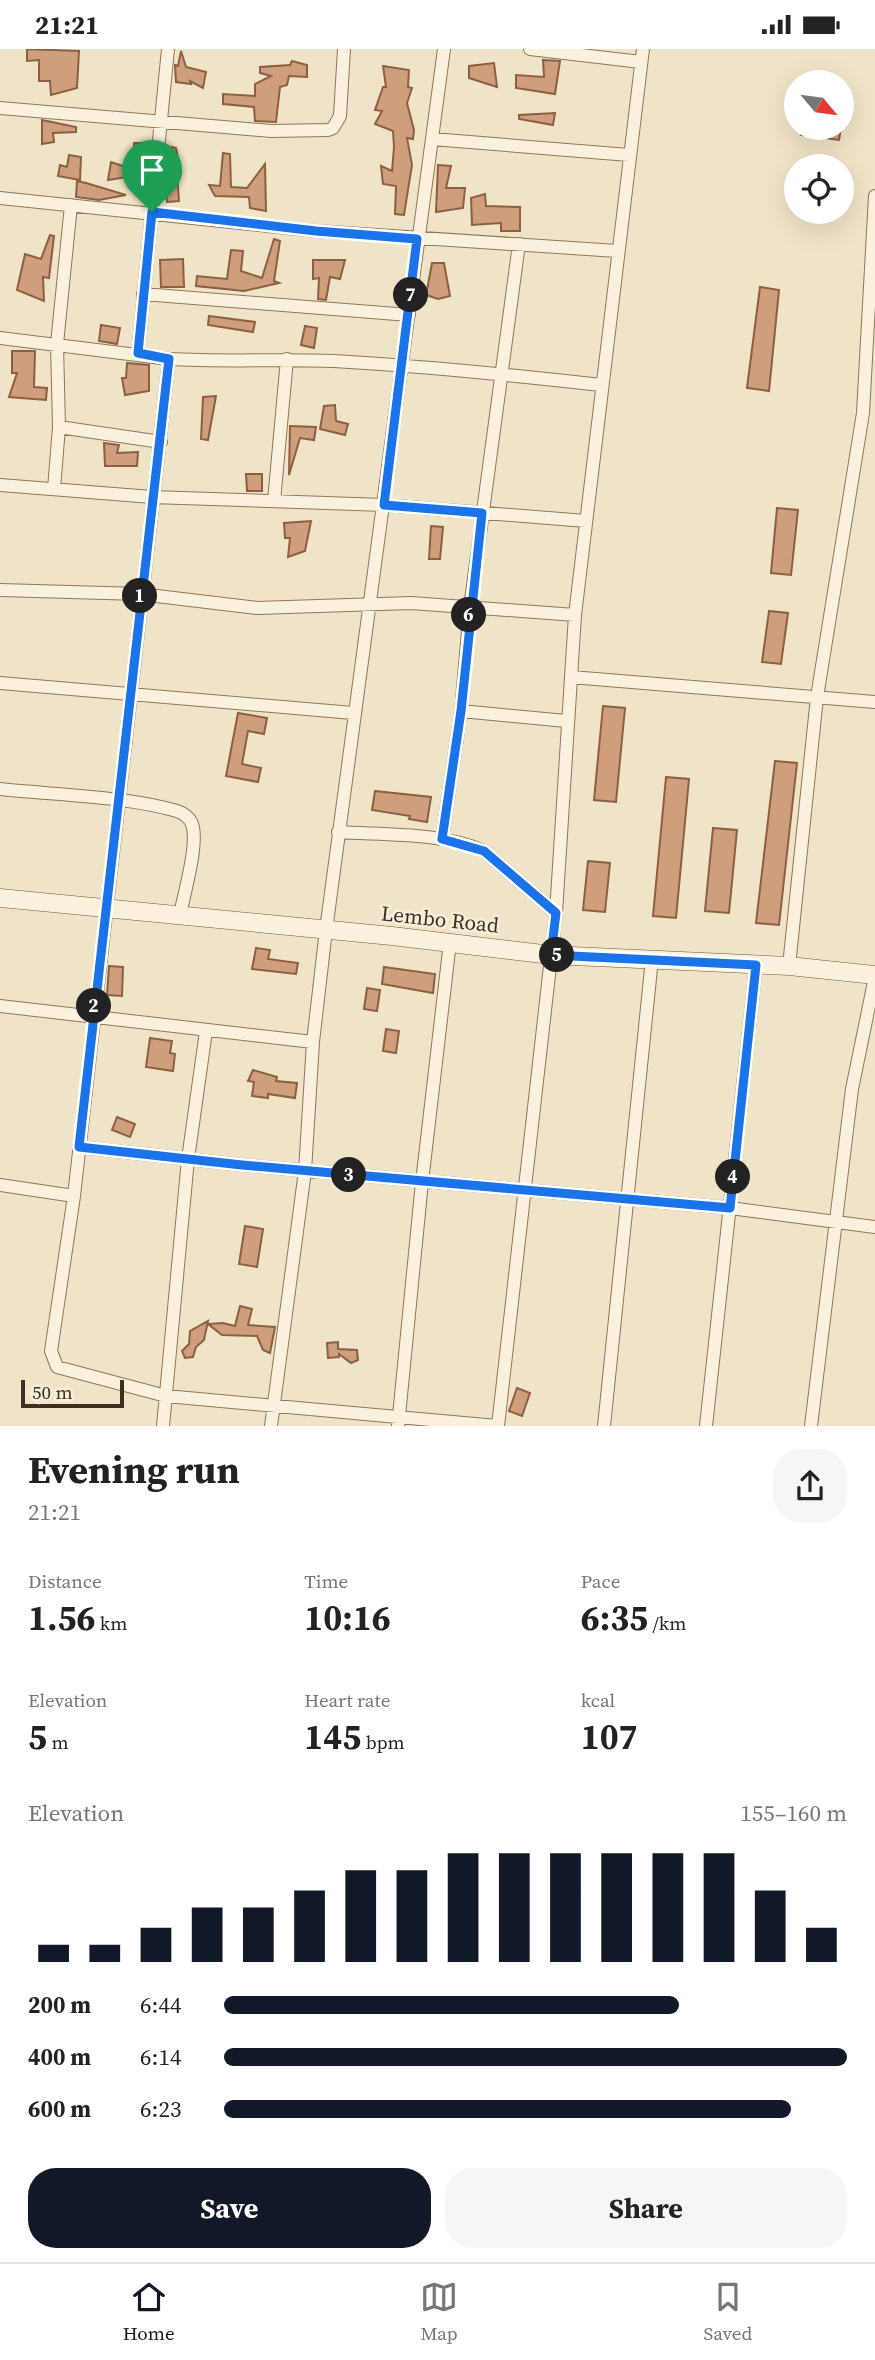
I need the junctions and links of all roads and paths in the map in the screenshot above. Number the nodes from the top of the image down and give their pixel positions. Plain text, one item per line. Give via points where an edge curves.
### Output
1 (168, 49) edge
2 (344, 49) edge
3 (444, 49) edge
4 (530, 49) edge
5 (642, 55) edge
6 (0, 108) edge
7 (161, 123) junction
8 (432, 139) junction
9 (629, 155) junction
10 (875, 196) edge
11 (0, 198) edge
12 (71, 205) junction
13 (152, 212) junction
14 (417, 239) junction
15 (519, 244) junction
16 (617, 251) junction
17 (873, 279) edge
18 (143, 294) junction
19 (409, 315) junction
20 (0, 338) edge
21 (57, 344) junction
22 (138, 353) junction
23 (169, 359) junction
24 (287, 359) junction
25 (402, 367) junction
26 (501, 374) junction
27 (601, 385) junction
28 (869, 414) edge
29 (59, 427) junction
30 (161, 442) junction
31 (0, 485) edge
32 (54, 489) junction
33 (152, 497) junction
34 (274, 501) junction
35 (384, 505) junction
36 (482, 513) junction
37 (586, 521) junction
38 (0, 590) edge
39 (140, 594) junction
40 (370, 606) junction
41 (470, 608) junction
42 (575, 615) junction
43 (570, 677) junction
44 (0, 683) edge
45 (129, 694) junction
46 (817, 697) junction
47 (875, 702) edge
48 (461, 711) junction
49 (353, 713) junction
50 (566, 721) junction
51 (0, 789) edge
52 (116, 801) junction
53 (338, 832) junction
54 (442, 839) junction
55 (0, 898) edge
56 (105, 909) junction
57 (556, 913) junction
58 (180, 915) junction
59 (326, 930) junction
60 (450, 942) junction
61 (551, 955) junction
62 (652, 959) junction
63 (756, 965) junction
64 (789, 966) junction
65 (875, 976) edge
66 (0, 1006) edge
67 (93, 1019) junction
68 (206, 1031) junction
69 (313, 1042) junction
70 (79, 1147) junction
71 (188, 1159) junction
72 (304, 1171) junction
73 (422, 1182) junction
74 (0, 1185) edge
75 (527, 1190) junction
76 (74, 1195) junction
77 (629, 1201) junction
78 (730, 1208) junction
79 (838, 1221) junction
80 (875, 1227) edge
81 (166, 1396) junction
82 (274, 1407) junction
83 (399, 1421) edge
84 (163, 1426) edge
85 (271, 1426) edge
86 (498, 1426) edge
87 (604, 1426) edge
88 (706, 1426) edge
89 (811, 1426) edge

1 - 7 street
2 - 7 street via 340,116 334,128 271,131
3 - 8 street
4 - 5 street
5 - 9 street
6 - 7 street
7 - 13 street
8 - 9 street
8 - 14 street
9 - 16 street
10 - 17 street
11 - 12 street
12 - 13 street
12 - 21 street
13 - 14 street
13 - 18 street
14 - 15 street
14 - 19 street
15 - 16 street
15 - 26 street
16 - 27 street
17 - 28 street
18 - 19 street
18 - 22 street
19 - 25 street
20 - 21 street
21 - 22 street
21 - 29 street
22 - 23 street
23 - 24 street via 226,363
23 - 30 street
24 - 25 street
24 - 34 street
25 - 26 street
25 - 35 street
26 - 27 street
26 - 36 street
27 - 37 street
28 - 46 street
29 - 30 street
29 - 32 street
30 - 33 street
31 - 32 street
32 - 33 street
33 - 34 street
33 - 39 street
34 - 35 street
35 - 36 street
35 - 40 street
36 - 37 street
36 - 41 street
37 - 42 street
38 - 39 street
39 - 40 street via 243,607
39 - 45 street
40 - 41 street via 411,603
40 - 49 street
41 - 42 street
41 - 48 street
42 - 43 street
43 - 46 street
43 - 50 street
44 - 45 street
45 - 49 street
45 - 52 street
46 - 47 street
46 - 64 street
48 - 50 street
48 - 54 street
49 - 53 street
50 - 57 street
51 - 52 street
52 - 56 street
52 - 58 street via 179,811 193,825
53 - 54 street
53 - 59 street
54 - 57 street via 484,851
55 - 56 street, Lembo Road
56 - 58 street, Lembo Road
56 - 67 street
57 - 61 street
58 - 59 street, Lembo Road
59 - 60 street, Lembo Road
59 - 69 street
60 - 61 street, Lembo Road
60 - 73 street
61 - 62 street, Lembo Road
61 - 75 street
62 - 63 street, Lembo Road
62 - 77 street
63 - 64 street, Lembo Road
63 - 78 street
64 - 65 street, Lembo Road
65 - 79 street via 852,1089
66 - 67 street
67 - 68 street
67 - 70 street
68 - 69 street
68 - 71 street
69 - 72 street
70 - 71 street
70 - 76 street
71 - 72 street
71 - 81 street
72 - 73 street
72 - 82 street
73 - 75 street
73 - 83 street
74 - 76 street
75 - 77 street
75 - 86 street
76 - 81 street via 51,1351 57,1367
77 - 78 street
77 - 87 street
78 - 79 street
78 - 88 street
79 - 80 street
79 - 89 street
81 - 82 street
81 - 84 street
82 - 83 street
82 - 85 street
83 - 86 street

